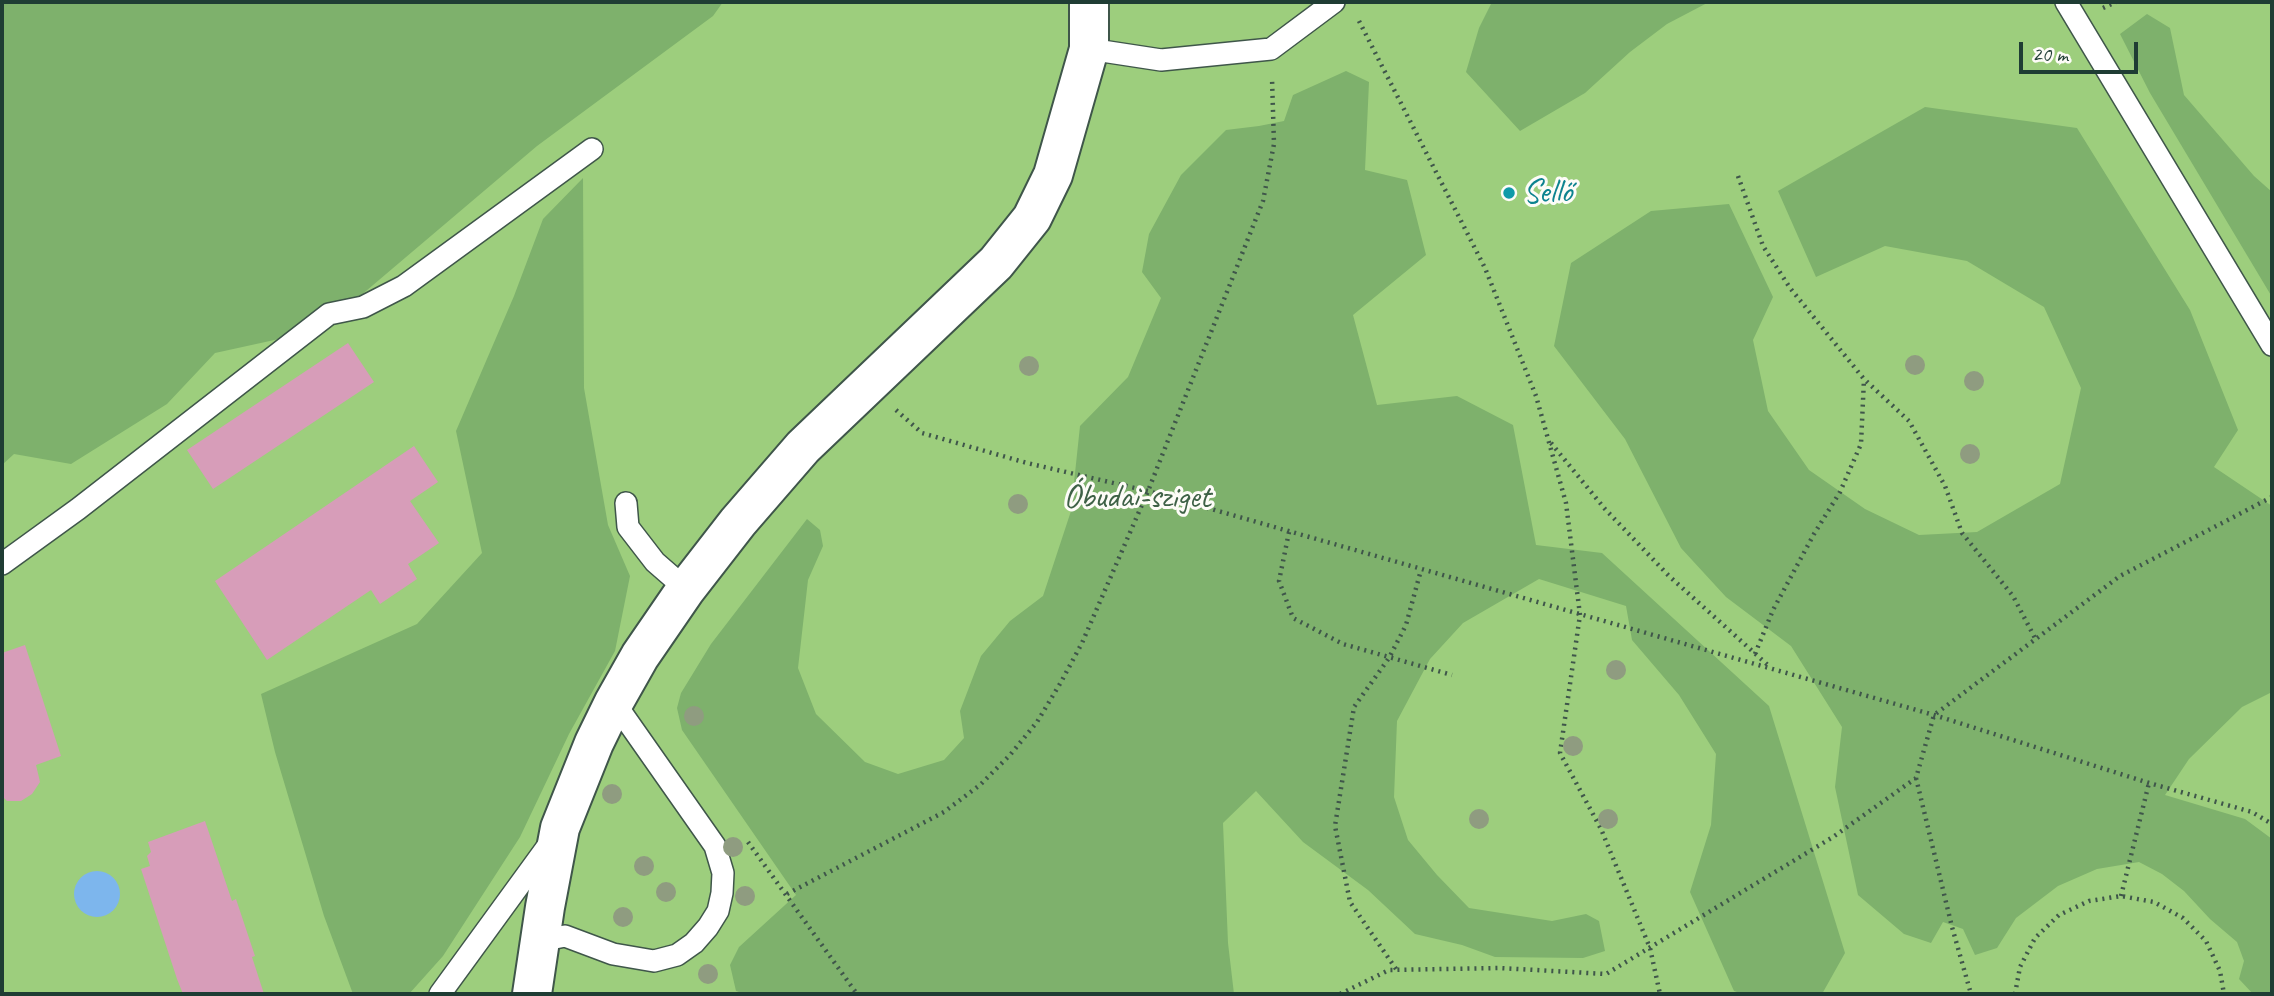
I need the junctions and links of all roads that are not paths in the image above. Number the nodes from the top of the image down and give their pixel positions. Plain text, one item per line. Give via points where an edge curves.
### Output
1 (1089, 2) edge
2 (1334, 2) edge
3 (2066, 2) edge
4 (1089, 49) junction
5 (592, 149) dead end
6 (2272, 345) edge
7 (626, 503) dead end
8 (2, 564) edge
9 (686, 589) junction
10 (614, 702) junction
11 (560, 828) junction
12 (545, 907) junction
13 (579, 941) junction
14 (539, 948) junction
15 (440, 994) edge
16 (532, 994) edge

1 - 4 street
2 - 4 lane via 1271,49 1161,60
3 - 6 lane
4 - 9 street via 1053,175 1032,218 996,263 803,447
5 - 8 lane via 404,286 363,307 329,314
7 - 9 lane via 628,527 655,562
9 - 10 street
10 - 11 street
10 - 13 lane via 715,846 723,873 722,893 708,927 677,955 653,961 613,954
11 - 12 street
11 - 15 lane
12 - 13 lane
12 - 14 street
13 - 14 lane via 565,936 550,939
14 - 16 street

